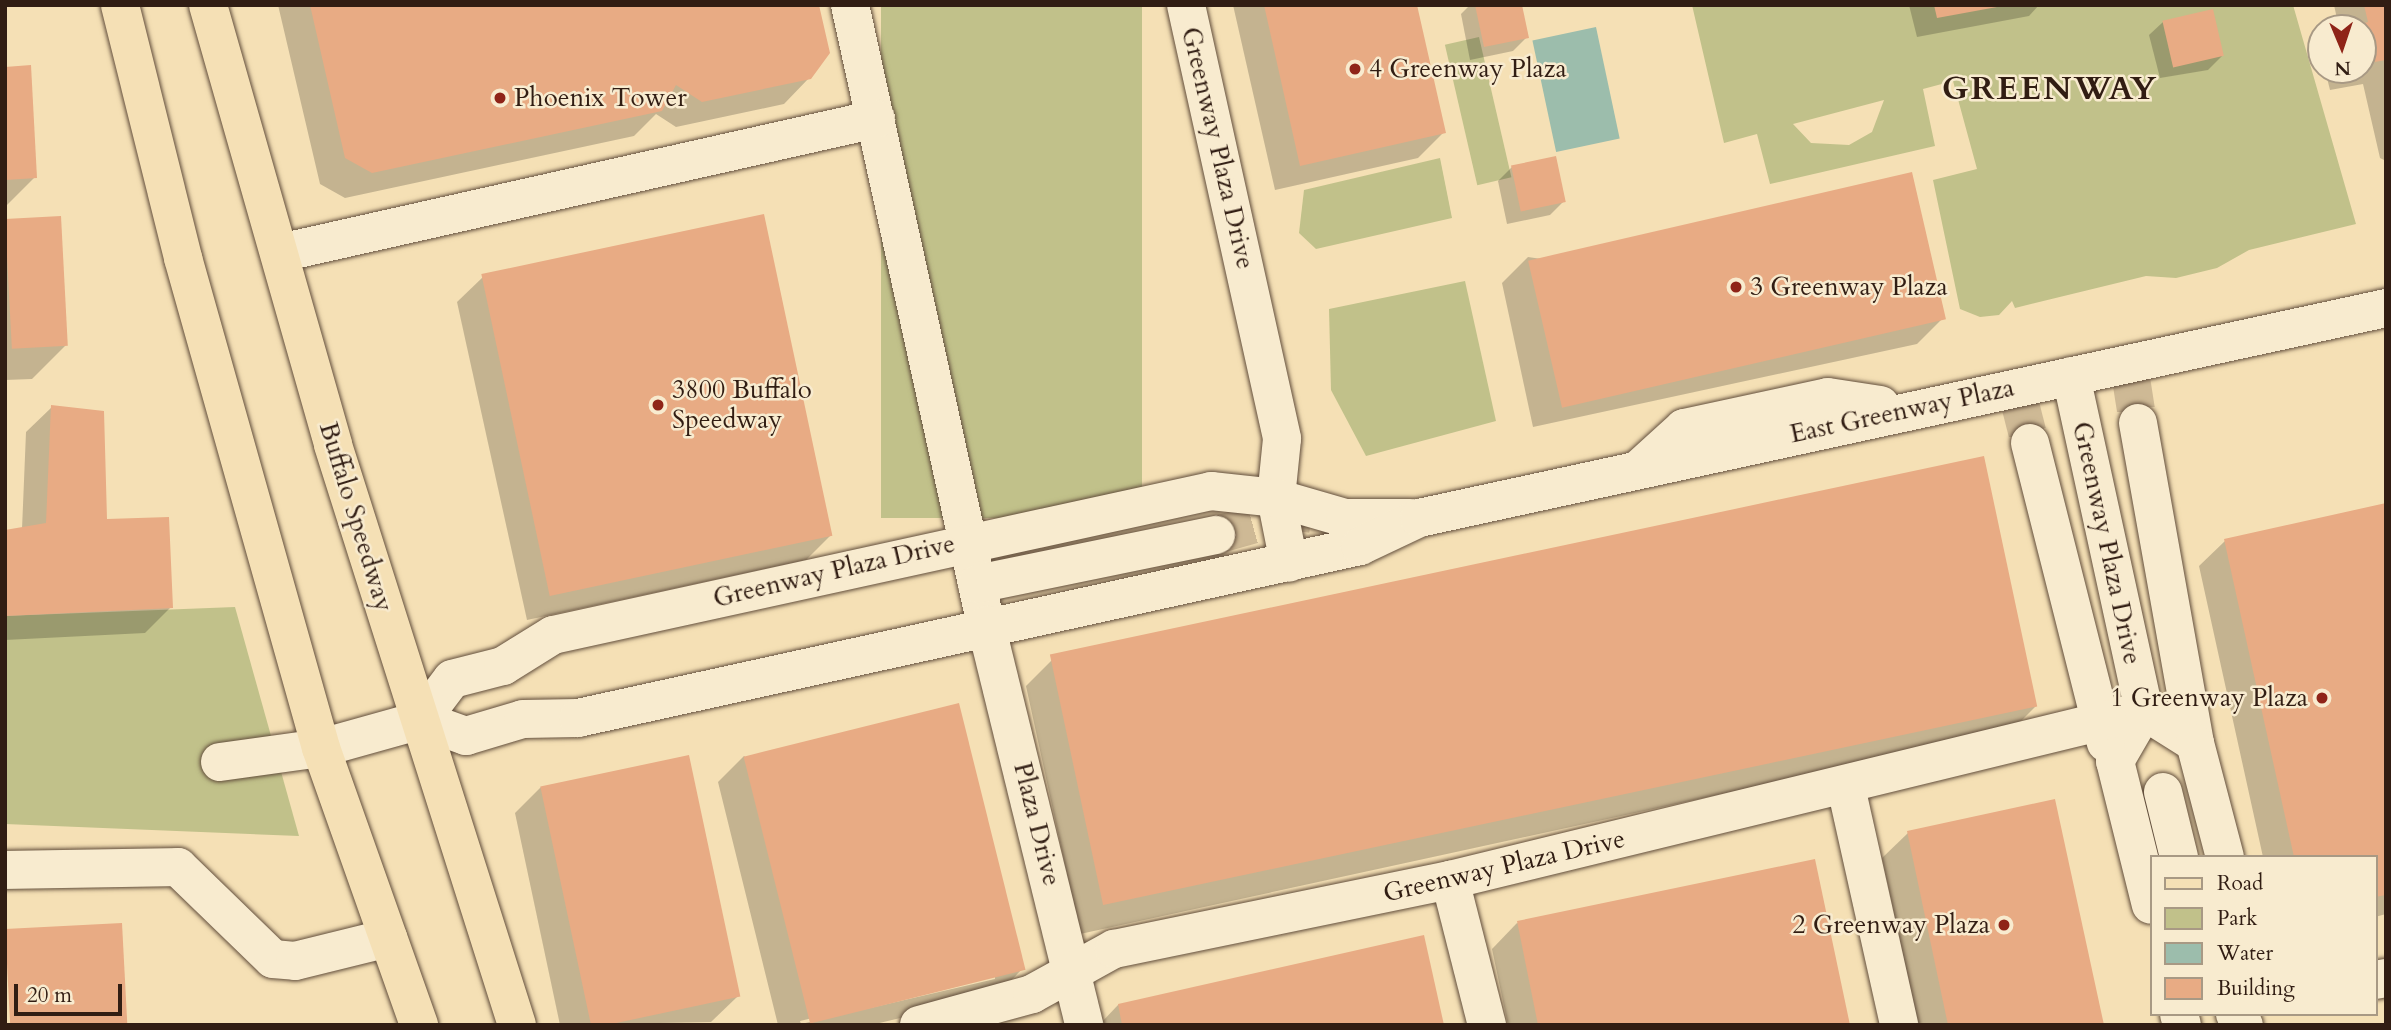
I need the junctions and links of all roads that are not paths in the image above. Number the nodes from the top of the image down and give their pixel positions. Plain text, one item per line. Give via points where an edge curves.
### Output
1 (120, 5) edge
2 (208, 5) edge
3 (850, 5) edge
4 (1186, 5) edge
5 (876, 119) junction
6 (280, 253) junction
7 (2386, 309) edge
8 (2071, 376) junction
9 (2138, 423) tunnel mouth
10 (2030, 443) tunnel mouth
11 (1276, 498) junction
12 (1419, 519) junction
13 (1216, 535) tunnel mouth
14 (968, 541) junction
15 (1289, 563) junction
16 (977, 584) junction
17 (986, 625) junction
18 (2144, 711) junction
19 (421, 720) junction
20 (2095, 721) junction
21 (2195, 743) junction
22 (321, 748) junction
23 (2115, 761) junction
24 (220, 762) dead end
25 (1846, 787) junction
26 (2163, 792) dead end
27 (2179, 855) edge
28 (2224, 855) edge
29 (5, 870) edge
30 (1450, 880) junction
31 (2150, 901) edge
32 (388, 938) junction
33 (1073, 971) junction
34 (958, 1020) edge
35 (419, 1025) edge
36 (517, 1025) edge
37 (919, 1025) edge
38 (1084, 1025) edge
39 (1487, 1025) edge
40 (1899, 1025) edge

1 - 22 main road via 183,258
2 - 6 main road, Buffalo Speedway
3 - 5 street, Plaza Drive
4 - 11 street, Greenway Plaza Drive via 1282,439
5 - 6 street
5 - 14 street, Plaza Drive
6 - 19 main road, Buffalo Speedway via 333,446
7 - 8 street, East Greenway Plaza
8 - 12 street, East Greenway Plaza via 1904,409 1828,397 1684,428 1639,469
8 - 18 street, Greenway Plaza Drive
9 - 21 street, Greenway Plaza Drive
10 - 20 street, Greenway Plaza Drive
11 - 12 street, Greenway Plaza Drive via 1345,518
11 - 14 street, Greenway Plaza Drive via 1211,491
11 - 15 street, Greenway Plaza Drive
12 - 15 street via 1360,546
13 - 16 street
14 - 16 street, Plaza Drive
14 - 19 street, Greenway Plaza Drive via 553,635 503,666 452,679
15 - 17 street
16 - 17 street, Plaza Drive
17 - 19 street via 578,718 523,719 466,736
17 - 33 street, Plaza Drive
18 - 20 street, Greenway Plaza Drive
18 - 21 street
18 - 23 street
19 - 22 street
19 - 36 main road, Buffalo Speedway
20 - 23 street, Greenway Plaza Drive
20 - 25 street, Greenway Plaza Drive
21 - 28 street, Greenway Plaza Drive
22 - 24 street
22 - 32 main road
23 - 31 street, Greenway Plaza Drive
25 - 30 street, Greenway Plaza Drive
25 - 40 street
26 - 27 street
29 - 32 street via 178,867 273,959 295,961
30 - 33 street, Greenway Plaza Drive via 1114,948
30 - 39 street
32 - 35 main road
33 - 34 street, Greenway Plaza Drive via 1032,994
33 - 38 street, Plaza Drive
34 - 37 street, Greenway Plaza Drive

